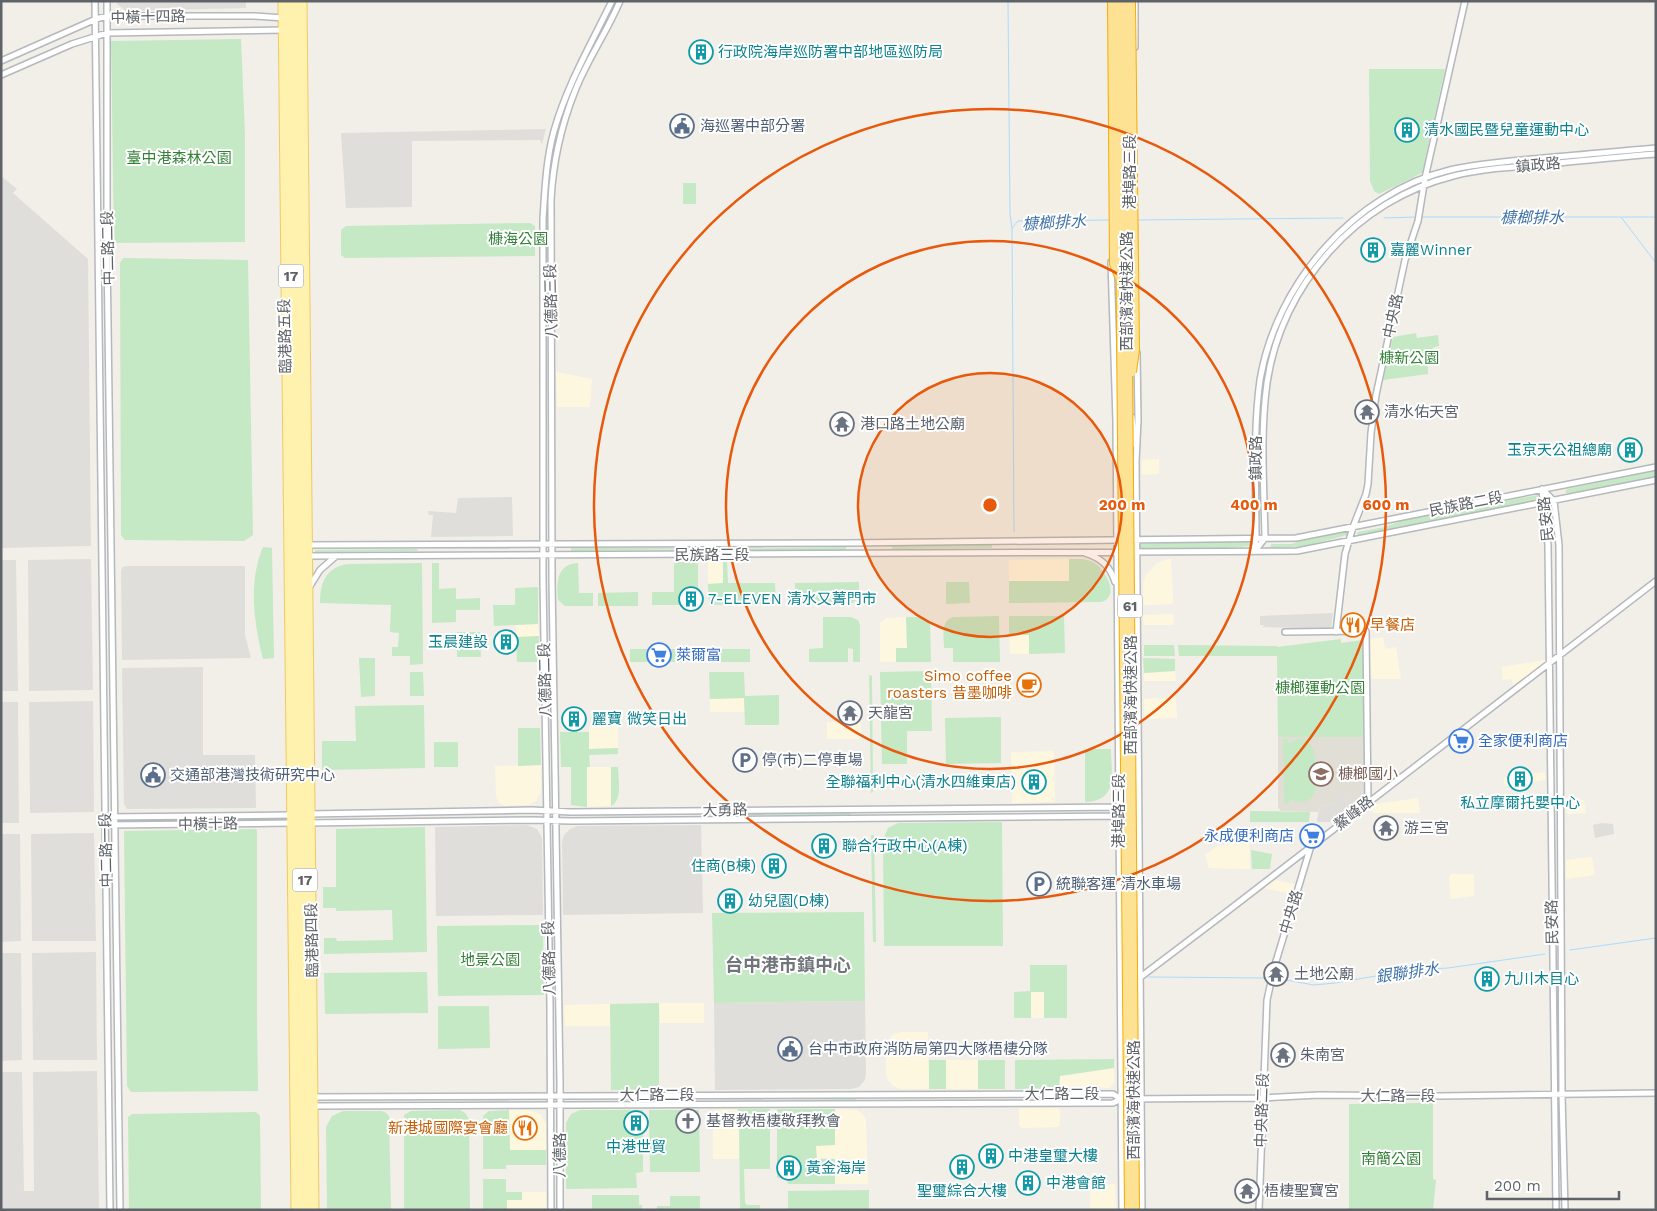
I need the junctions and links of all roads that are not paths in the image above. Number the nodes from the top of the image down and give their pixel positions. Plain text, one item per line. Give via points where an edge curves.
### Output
1 (95, 1) edge
2 (107, 1) edge
3 (282, 1) edge
4 (289, 1) edge
5 (296, 1) edge
6 (303, 1) edge
7 (612, 1) edge
8 (1113, 1) edge
9 (1130, 1) edge
10 (1465, 1) edge
11 (619, 2) edge
12 (107, 16) junction
13 (96, 19) junction
14 (293, 19) junction
15 (293, 30) junction
16 (107, 33) junction
17 (96, 36) junction
18 (1, 61) edge
19 (1, 75) edge
20 (1656, 148) edge
21 (1656, 154) edge
22 (1425, 178) junction
23 (1425, 186) junction
24 (543, 219) junction
25 (550, 219) junction
26 (1116, 462) junction
27 (1136, 462) junction
28 (1656, 467) edge
29 (1656, 480) edge
30 (101, 490) joint
31 (1542, 490) junction
32 (112, 494) joint
33 (1554, 501) junction
34 (1544, 503) junction
35 (1353, 526) junction
36 (1136, 538) junction
37 (1256, 538) junction
38 (1265, 538) junction
39 (1126, 539) joint
40 (1116, 540) junction
41 (1349, 541) junction
42 (543, 544) junction
43 (552, 544) junction
44 (297, 551) junction
45 (1080, 551) junction
46 (1116, 551) junction
47 (1254, 551) junction
48 (1136, 552) junction
49 (543, 555) junction
50 (552, 555) junction
51 (336, 556) junction
52 (1656, 581) edge
53 (1117, 587) junction
54 (308, 589) junction
55 (1285, 632) dead end
56 (1336, 632) junction
57 (1559, 655) junction
58 (1549, 663) junction
59 (1368, 802) junction
60 (1138, 806) junction
61 (1118, 807) junction
62 (300, 814) junction
63 (547, 816) junction
64 (556, 816) junction
65 (1119, 816) junction
66 (1138, 816) junction
67 (105, 817) junction
68 (115, 817) junction
69 (300, 823) junction
70 (105, 826) junction
71 (115, 826) junction
72 (1310, 848) junction
73 (558, 958) junction
74 (549, 959) junction
75 (1140, 979) junction
76 (1271, 979) joint
77 (1120, 980) junction
78 (1562, 989) junction
79 (1554, 990) junction
80 (1656, 1093) edge
81 (1555, 1095) junction
82 (1562, 1095) junction
83 (304, 1097) junction
84 (1262, 1098) junction
85 (1121, 1099) junction
86 (1141, 1099) junction
87 (551, 1100) junction
88 (560, 1100) junction
89 (304, 1106) junction
90 (110, 1210) edge
91 (120, 1210) edge
92 (294, 1210) edge
93 (302, 1210) edge
94 (308, 1210) edge
95 (315, 1210) edge
96 (551, 1210) edge
97 (560, 1210) edge
98 (1122, 1210) edge
99 (1128, 1210) edge
100 (1135, 1210) edge
101 (1142, 1210) edge
102 (1259, 1210) edge
103 (1556, 1210) edge
104 (1565, 1210) edge

1 - 13 street, 中二路二段
2 - 12 street, 中二路二段
3 - 14 main road, 臨港路五段 / 17
4 - 14 main road, 臨港路五段 / 17
5 - 14 main road, 臨港路五段 / 17
6 - 14 main road, 臨港路五段 / 17
7 - 24 street, 八德路三段 via 582,58 561,109 547,170
8 - 26 street, 港埠路三段, bridge via 1110,224
8 - 26 street, 港埠路三段, bridge via 1119,420
8 - 99 highway, 西部濱海快速公路 / 61, bridge via 1121,279
9 - 27 street, 港埠路三段, bridge via 1137,216
9 - 27 street, 港埠路三段, bridge via 1132,419
9 - 100 highway, 西部濱海快速公路 / 61, bridge via 1135,350 1128,409
10 - 22 street, 中央路
11 - 25 street, 八德路三段 via 565,119 552,178
12 - 13 street, 中橫十四路
12 - 14 street, 中橫十四路
12 - 16 street, 中二路二段
13 - 17 street, 中二路二段
13 - 18 street, 中橫十四路
14 - 15 main road, 臨港路五段 / 17
14 - 15 main road, 臨港路五段 / 17
15 - 16 street, 中橫十四路
15 - 44 main road, 臨港路五段 / 17
15 - 44 main road, 臨港路五段 / 17
16 - 17 street, 中橫十四路
16 - 32 street, 中二路二段
17 - 19 street, 中橫十四路
17 - 30 street, 中二路二段
20 - 22 street, 鎮政路 via 1481,164
21 - 23 street, 鎮政路 via 1481,170
22 - 23 street, 中央路
22 - 37 street, 鎮政路 via 1388,196 1351,222 1309,266 1284,306 1260,381
23 - 35 street, 中央路 via 1405,260 1376,395 1366,494
23 - 38 street, 鎮政路 via 1390,202 1354,227 1314,269 1288,314 1274,350 1267,382 1264,416
24 - 25 street
24 - 42 street, 八德路三段
25 - 43 street, 八德路三段
26 - 40 street, 港埠路三段
27 - 36 street, 港埠路三段
28 - 31 street, 民族路二段
29 - 33 street, 民族路二段
30 - 67 street, 中二路一段
31 - 33 street, 民安路
31 - 34 street, 民安路
31 - 35 street, 民族路二段
32 - 68 street, 中二路一段
33 - 34 street, 民族路二段
33 - 57 street, 民安路 via 1558,545
34 - 41 street, 民族路二段
34 - 58 street, 民安路 via 1548,544
35 - 38 street, 民族路二段 via 1296,538
35 - 41 street, 中央路
36 - 37 street, 民族路二段
36 - 39 street, 民族路二段
36 - 48 street, 港埠路三段
37 - 38 street, 民族路二段
37 - 47 street, 鎮政路
38 - 47 street
39 - 40 street, 民族路三段
40 - 43 street, 民族路三段
40 - 46 street, 港埠路三段
41 - 47 street, 民族路二段 via 1297,551
41 - 56 street, 中央路
42 - 43 street, 民族路三段
42 - 44 street, 民族路三段
42 - 49 street, 八德路二段
43 - 50 street, 八德路三段
44 - 51 street, 民族路三段
44 - 54 main road, 臨港路四段 / 17
44 - 62 main road, 臨港路四段 / 17
44 - 62 main road, 臨港路四段 / 17
45 - 46 street, 民族路三段
45 - 50 street, 民族路三段
45 - 53 street via 1104,563
46 - 48 street, 民族路三段
46 - 53 street, 港埠路三段
47 - 48 street, 民族路二段
48 - 60 street, 港埠路三段
49 - 50 street, 民族路三段
49 - 51 street, 民族路三段
49 - 63 street, 八德路二段
50 - 64 street, 八德路二段
51 - 54 street via 320,570
52 - 57 street, 鰲峰路
53 - 61 street, 港埠路三段
54 - 62 main road, 臨港路四段 / 17
55 - 56 street
56 - 59 street via 1366,631
57 - 58 street, 鰲峰路
57 - 78 street, 民安路
58 - 59 street, 鰲峰路
58 - 79 street, 民安路
59 - 72 street, 鰲峰路
60 - 61 street, 大勇路
60 - 66 street, 港埠路三段
61 - 64 street, 大勇路
61 - 65 street, 港埠路三段
62 - 63 street, 大勇路
62 - 68 street, 中橫十路
62 - 69 main road, 臨港路四段 / 17
62 - 69 main road, 臨港路四段 / 17
63 - 64 street, 大勇路
63 - 64 street, 大勇路
63 - 69 street, 大勇路
63 - 74 street, 八德路一段
64 - 65 street, 大勇路
64 - 73 street, 八德路一段
65 - 66 street, 大勇路
65 - 77 street, 港埠路三段
66 - 75 street, 港埠路三段
67 - 68 street, 中橫十路
67 - 70 street, 中二路一段
68 - 71 street, 中二路一段
69 - 71 street, 中橫十路
69 - 83 main road, 臨港路四段 / 17
69 - 83 main road, 臨港路四段 / 17
70 - 71 street, 中橫十路
70 - 90 street, 中二路一段
71 - 91 street, 中二路一段
72 - 75 street, 鰲峰路
72 - 76 street, 中央路
73 - 74 street
73 - 88 street, 八德路一段
74 - 87 street, 八德路一段
75 - 77 street
75 - 86 street, 港埠路三段
76 - 84 street, 中央路二段 via 1266,1000
77 - 85 street, 港埠路三段
78 - 79 street
78 - 82 street, 民安路
79 - 81 street, 民安路
80 - 82 street, 大仁路一段
81 - 82 street, 大仁路一段
81 - 84 street, 大仁路一段
81 - 103 street, 民安路
82 - 104 street, 民安路
83 - 87 street, 大仁路二段
83 - 89 main road, 臨港路四段 / 17
83 - 89 main road, 臨港路四段 / 17
84 - 86 street, 大仁路一段
84 - 102 street, 中央路二段
85 - 86 street, 大仁路一段
85 - 88 street, 大仁路二段 via 1113,1103
85 - 88 street, 大仁路二段 via 1113,1094
85 - 98 street, 港埠路三段
86 - 101 street, 港埠路三段
87 - 88 street, 大仁路二段
87 - 88 street, 大仁路二段
87 - 89 street, 大仁路二段
87 - 96 street, 八德路
88 - 97 street, 八德路
89 - 92 main road, 臨港路四段 / 17
89 - 93 main road, 臨港路四段 / 17
89 - 94 main road, 臨港路四段 / 17
89 - 95 main road, 臨港路四段 / 17

